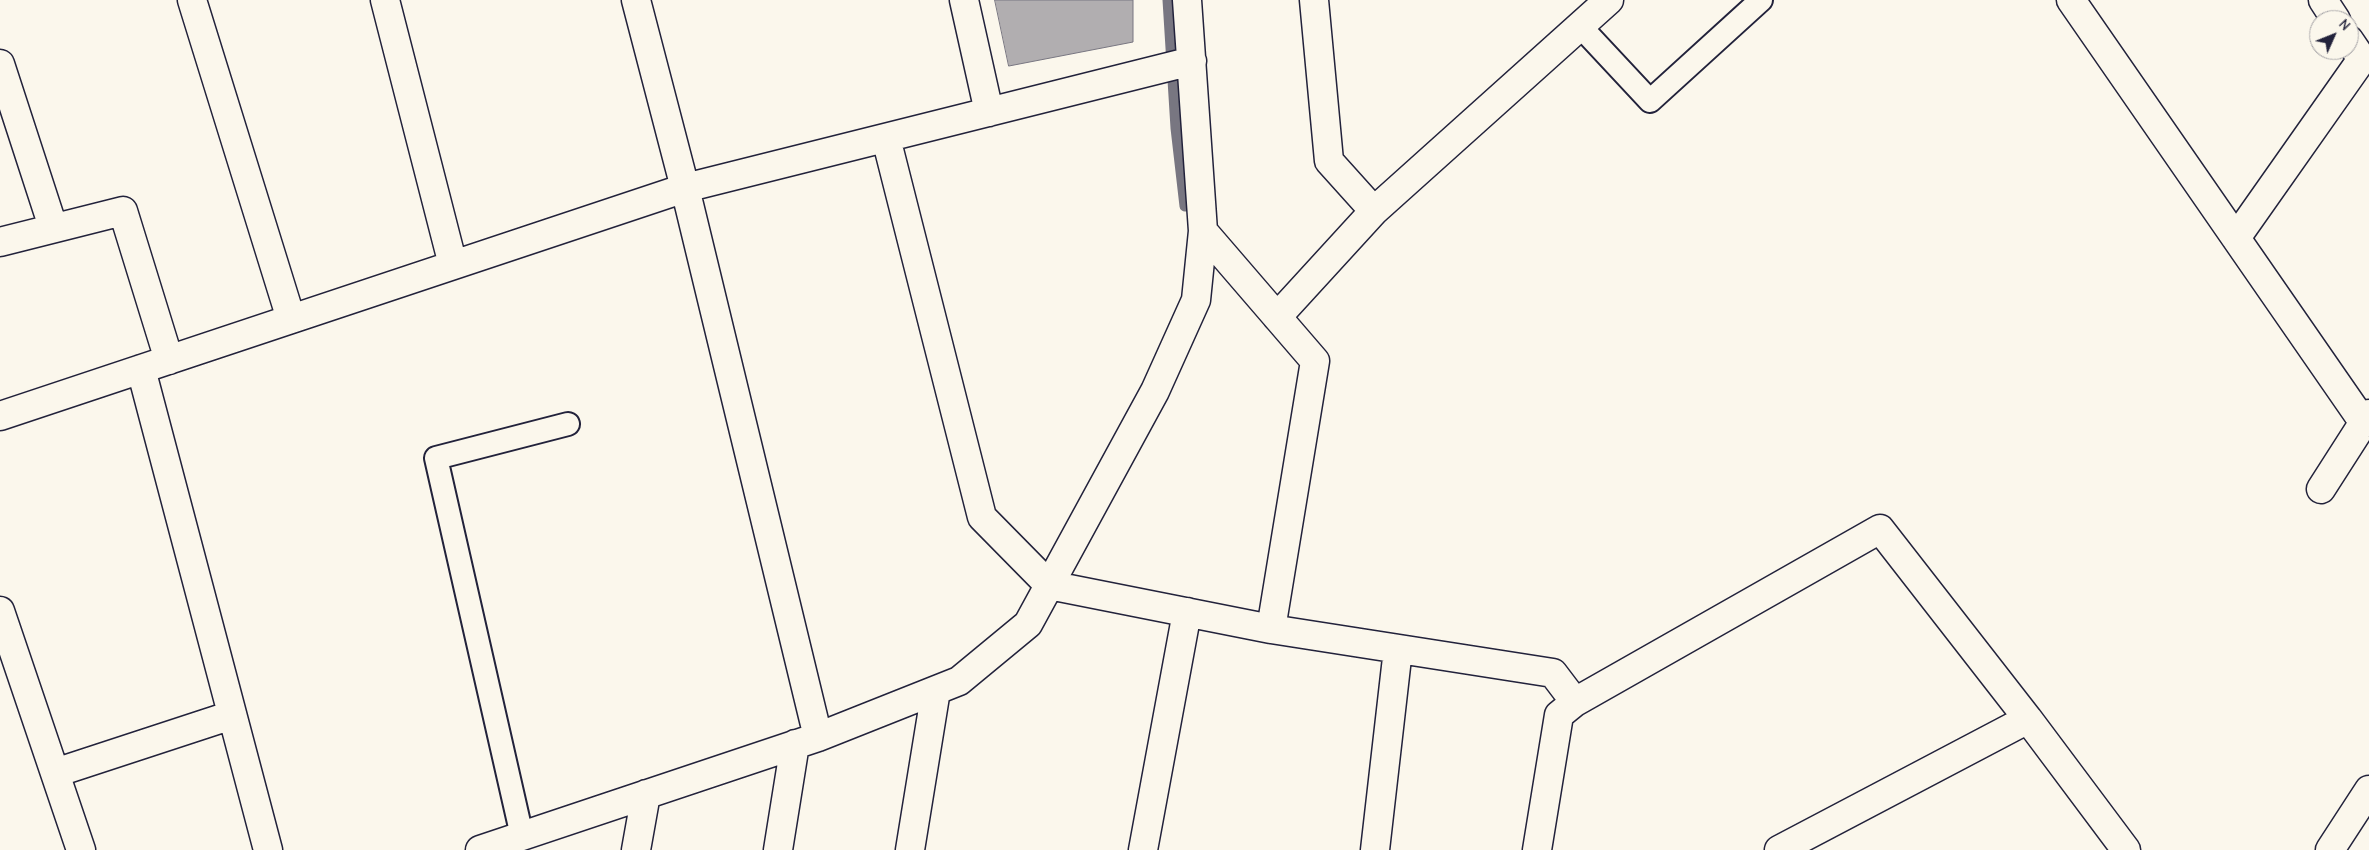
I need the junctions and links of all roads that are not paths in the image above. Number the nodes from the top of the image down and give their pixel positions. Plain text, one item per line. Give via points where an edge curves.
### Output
1 (192, 0) edge
2 (385, 0) edge
3 (636, 0) edge
4 (964, 0) edge
5 (1187, 0) edge
6 (1314, 0) edge
7 (1609, 0) edge
8 (1761, 0) edge
9 (2071, 0) edge
10 (1580, 26) junction
11 (2359, 55) edge
12 (1192, 61) junction
13 (0, 64) edge
14 (989, 112) junction
15 (886, 138) junction
16 (685, 188) junction
17 (1374, 212) junction
18 (53, 228) junction
19 (1203, 231) junction
20 (2236, 238) junction
21 (0, 242) edge
22 (453, 265) junction
23 (1277, 317) junction
24 (291, 319) junction
25 (169, 360) junction
26 (141, 369) junction
27 (0, 416) edge
28 (2366, 418) edge
29 (568, 424) dead end
30 (2321, 489) dead end
31 (1049, 585) junction
32 (0, 611) edge
33 (1187, 612) junction
34 (1272, 629) junction
35 (1398, 649) junction
36 (936, 690) junction
37 (1575, 702) junction
38 (232, 714) junction
39 (2028, 719) junction
40 (806, 741) junction
41 (55, 773) junction
42 (2369, 790) edge
43 (646, 794) junction
44 (522, 836) junction
45 (81, 850) edge
46 (268, 850) edge
47 (480, 850) edge
48 (636, 850) edge
49 (778, 850) edge
50 (910, 850) edge
51 (1143, 850) edge
52 (1375, 850) edge
53 (1537, 850) edge
54 (1779, 850) edge
55 (2126, 850) edge
56 (2330, 850) edge

1 - 24 street
2 - 22 street
3 - 16 street
4 - 14 street
5 - 12 street
6 - 17 street via 1328,161
7 - 10 street
8 - 10 lane via 1650,101
9 - 20 street
10 - 17 street
11 - 20 street via 2362,59
12 - 14 street
12 - 19 street
13 - 18 street
14 - 15 street
15 - 16 street
15 - 31 street via 982,517
16 - 22 street
16 - 40 street
17 - 23 street
18 - 21 street
18 - 25 street via 122,211
19 - 23 street
19 - 31 street via 1196,300 1155,391
20 - 28 street
22 - 24 street
23 - 34 street via 1316,361
24 - 25 street
25 - 26 street
26 - 27 street
26 - 38 street
28 - 30 street
29 - 44 lane via 436,458
31 - 33 street
31 - 36 street via 1028,624 960,681
32 - 41 street
33 - 34 street
33 - 51 street
34 - 35 street
35 - 37 street via 1553,673
35 - 52 street
36 - 40 street
36 - 50 street
37 - 39 street via 1880,529
37 - 53 street via 1559,715
38 - 41 street
38 - 46 street
39 - 54 street
39 - 55 street
40 - 43 street
40 - 49 street
41 - 45 street
42 - 56 street
43 - 44 street
43 - 48 street
44 - 47 street

